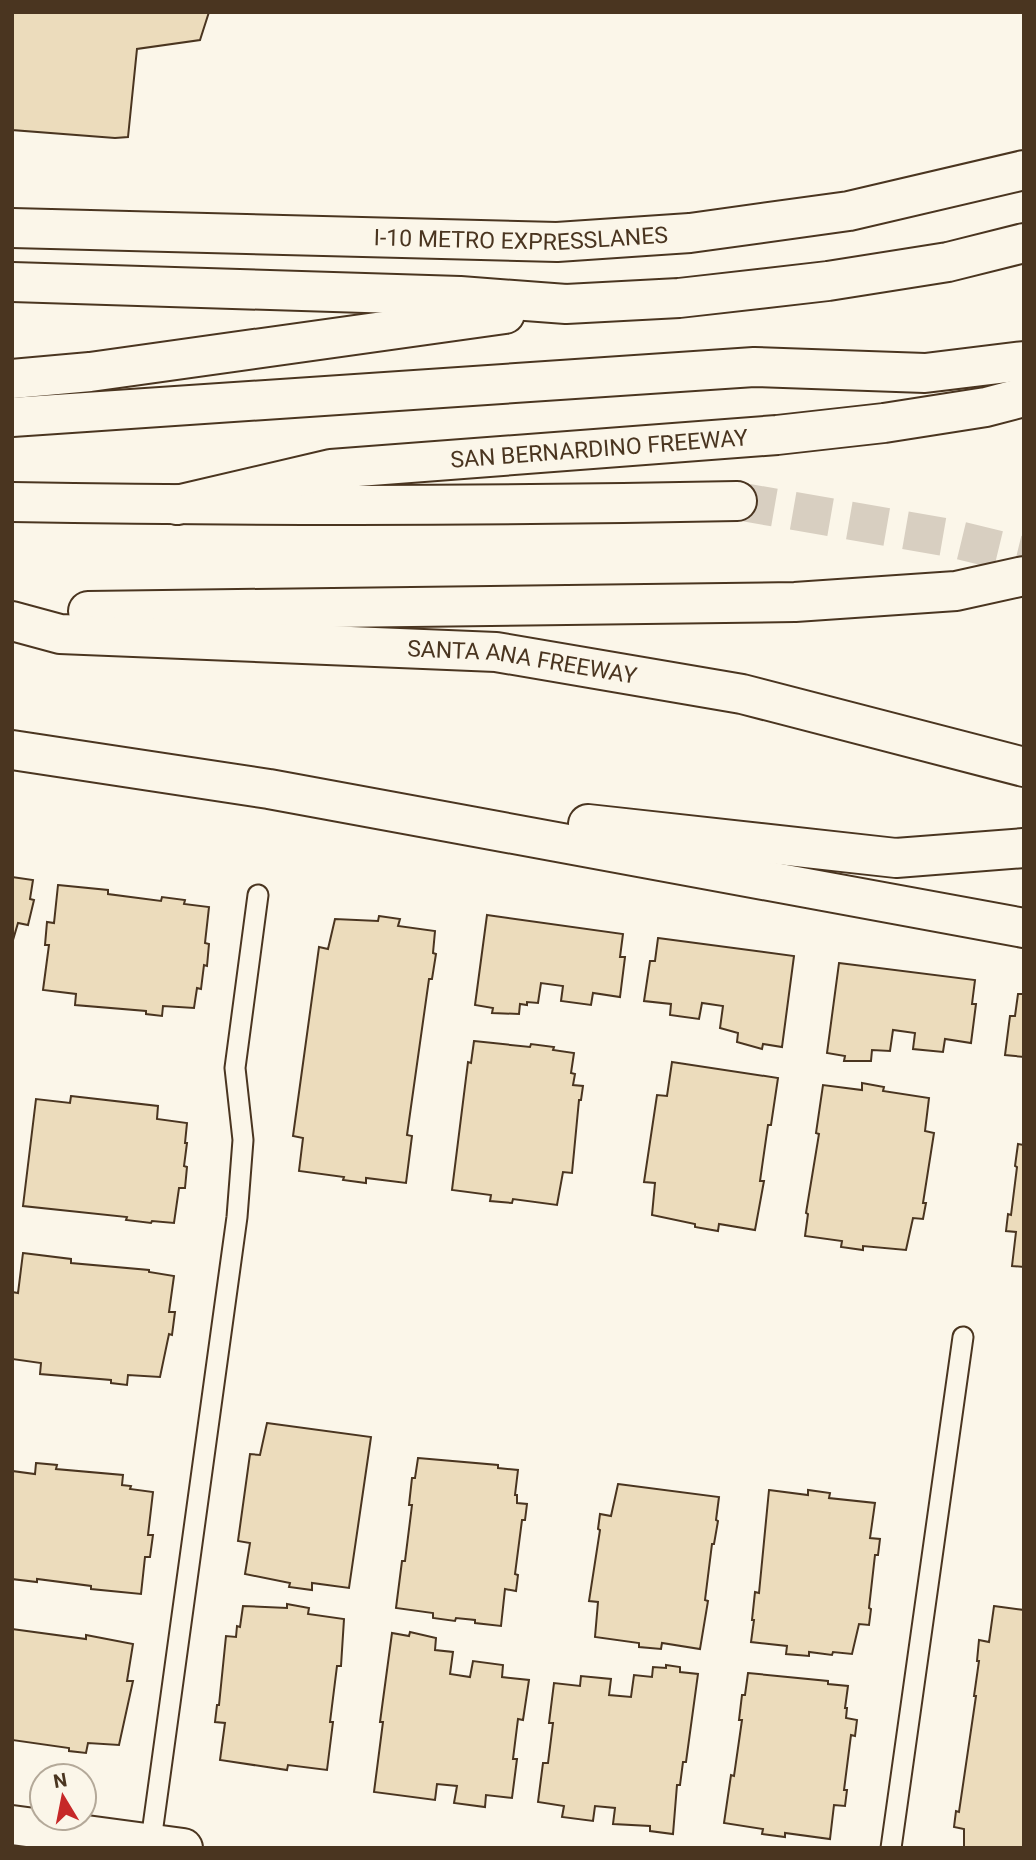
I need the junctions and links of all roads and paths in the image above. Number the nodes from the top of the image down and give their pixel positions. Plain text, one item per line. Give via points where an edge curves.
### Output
1 (1024, 170) edge
2 (12, 228) edge
3 (1024, 243) edge
4 (12, 282) edge
5 (566, 304) junction
6 (1024, 361) edge
7 (12, 379) edge
8 (1024, 397) edge
9 (12, 417) edge
10 (737, 501) tunnel mouth
11 (12, 502) edge
12 (177, 505) junction
13 (1024, 576) edge
14 (12, 612) edge
15 (12, 621) edge
16 (12, 750) edge
17 (1024, 767) edge
18 (269, 789) junction
19 (1024, 848) edge
20 (258, 895) dead end
21 (1024, 928) edge
22 (962, 1337) dead end
23 (12, 1825) edge
24 (161, 1846) edge
25 (891, 1848) edge

1 - 2 main road, I-10 METRO EXPRESSLANES via 849,211 690,233 556,242
3 - 5 main road via 948,262 828,281 679,298
4 - 5 main road via 460,296
5 - 7 main road via 461,322
6 - 9 main road via 925,373 754,367
8 - 12 main road, SAN BERNARDINO FREEWAY via 884,423 777,435 331,469
10 - 12 main road
11 - 12 main road
13 - 14 main road via 956,591 795,603
15 - 17 main road, SANTA ANA FREEWAY via 60,634 496,652 742,694
16 - 18 main road
18 - 19 main road via 897,858
18 - 21 main road
20 - 24 lane via 235,1068 243,1140 237,1217
22 - 25 lane
23 - 24 main road

